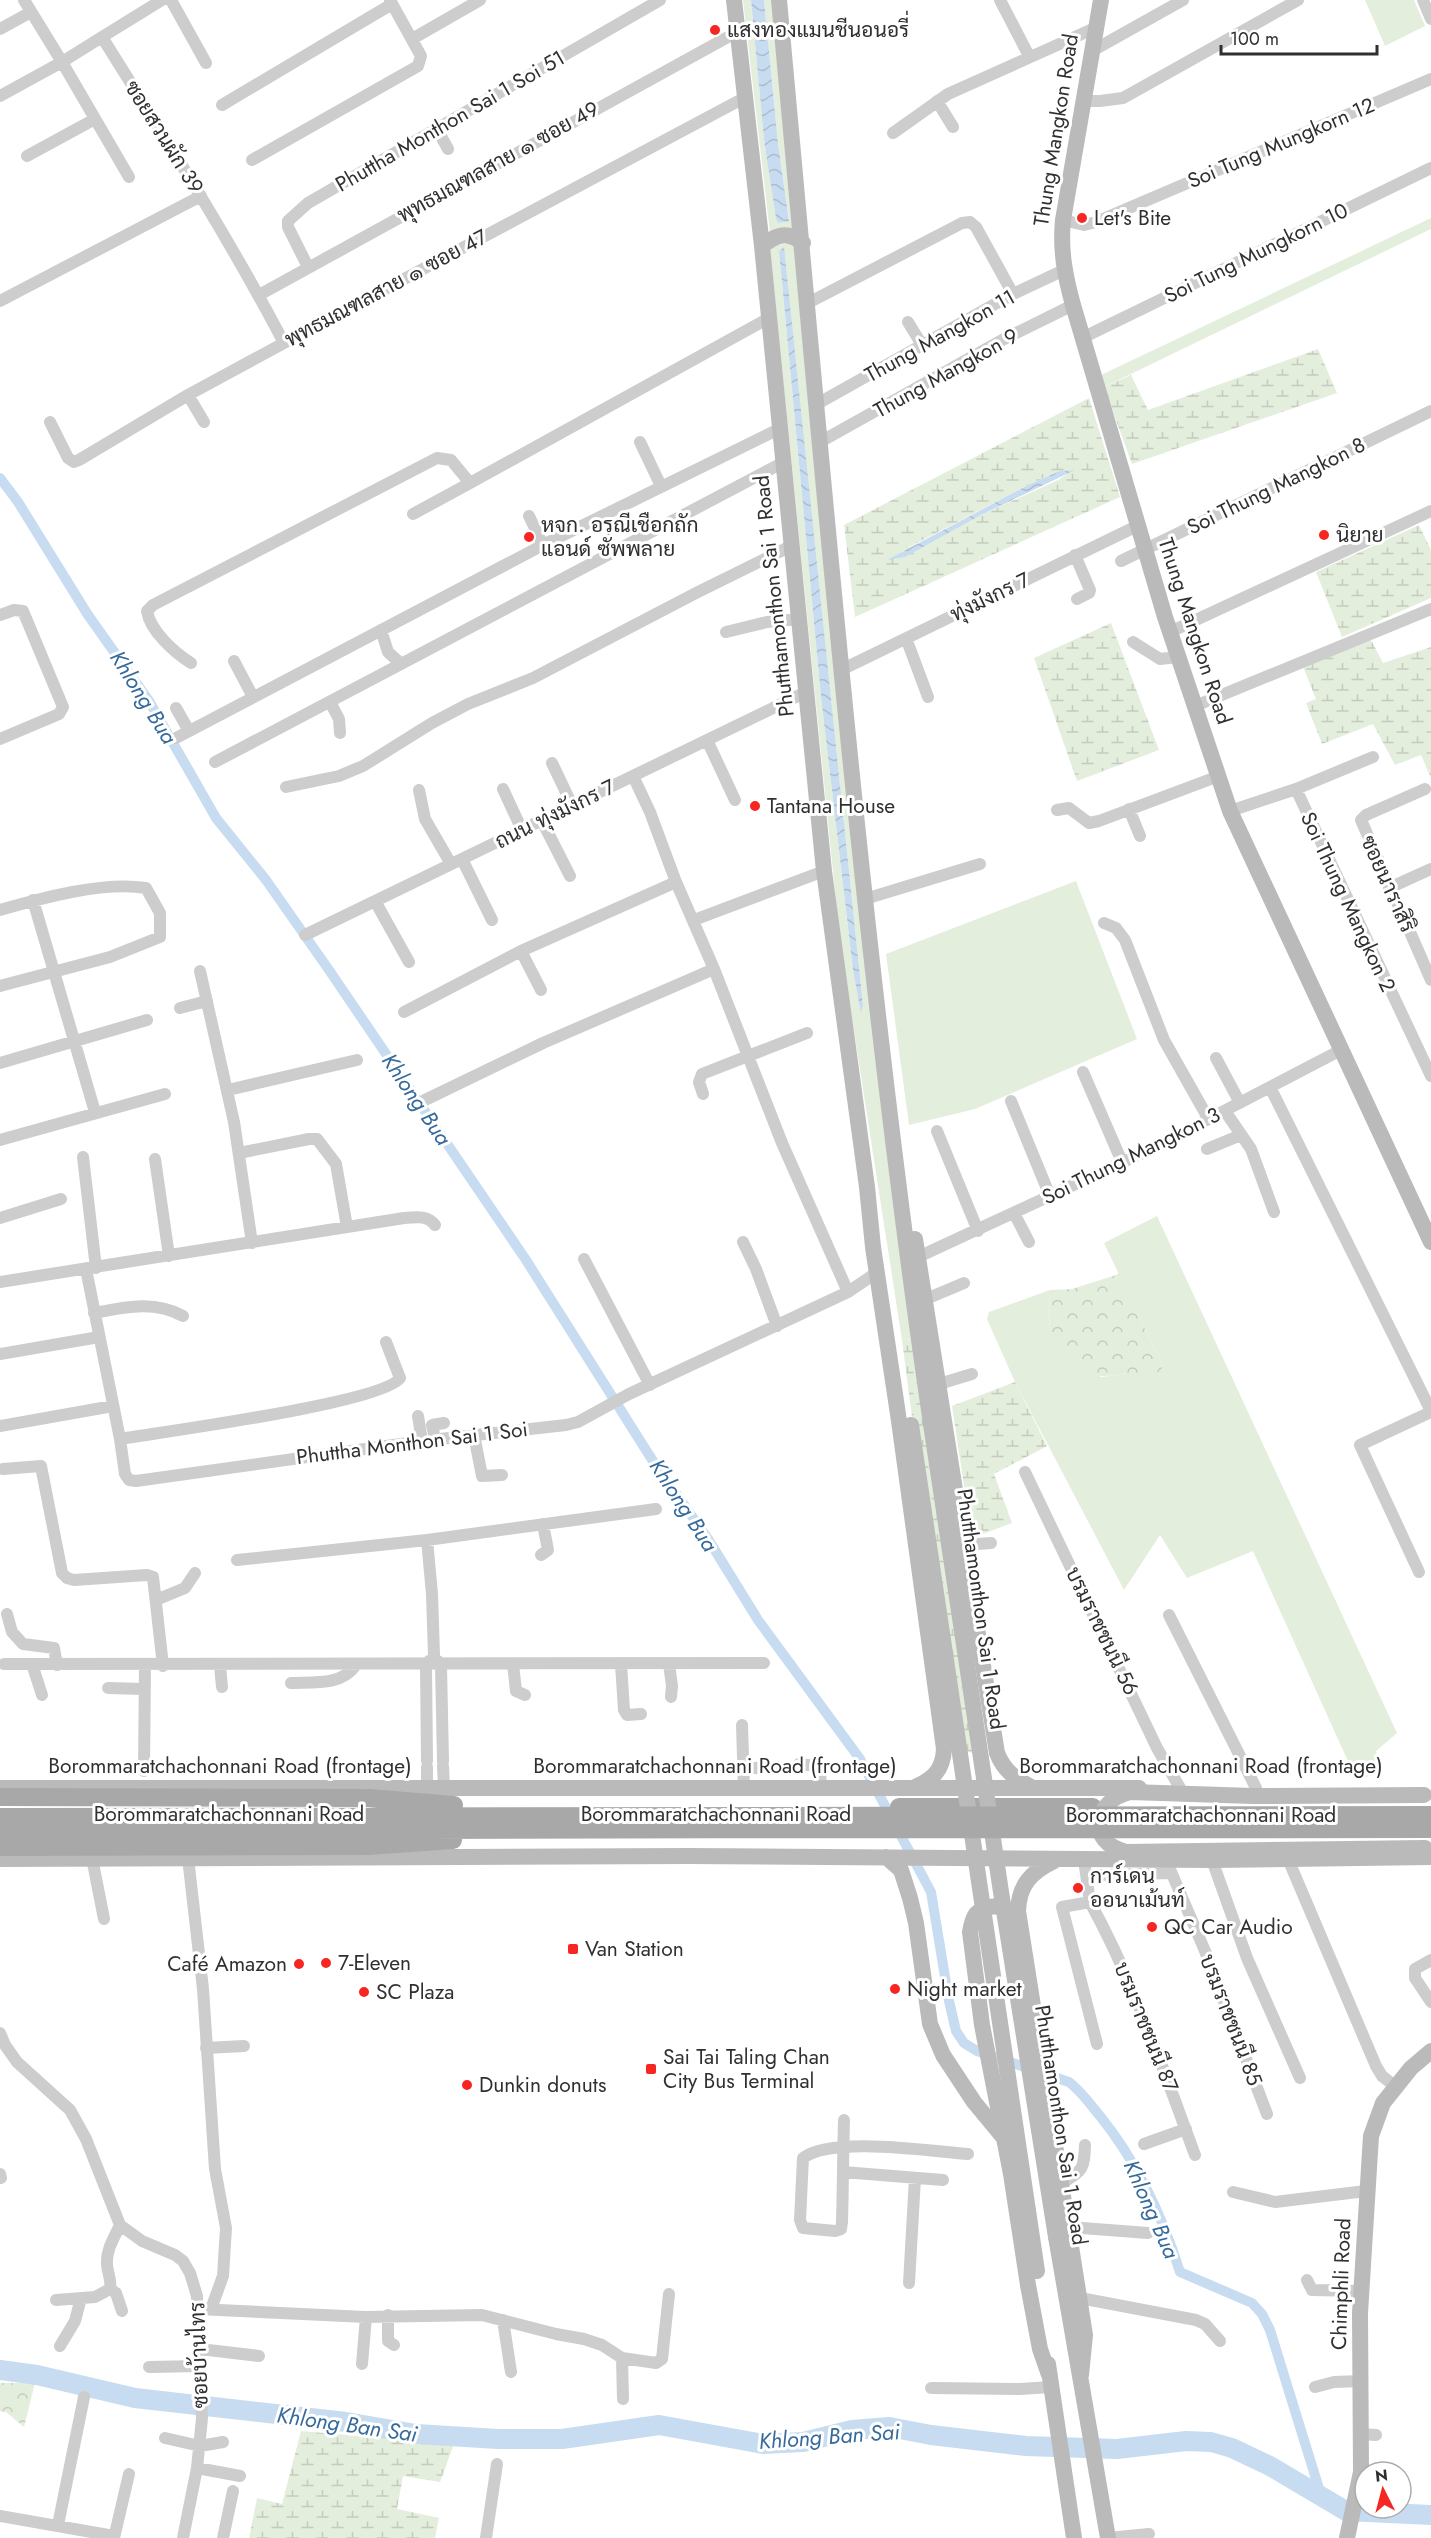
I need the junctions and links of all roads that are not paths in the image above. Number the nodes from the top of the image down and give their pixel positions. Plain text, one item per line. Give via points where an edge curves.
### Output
1 (24, 0) edge
2 (162, 0) edge
3 (171, 0) edge
4 (480, 0) edge
5 (660, 0) edge
6 (734, 0) edge
7 (1000, 0) edge
8 (1101, 0) edge
9 (1183, 0) edge
10 (1298, 0) edge
11 (1423, 0) edge
12 (391, 2) edge
13 (783, 2) edge
14 (31, 12) junction
15 (1431, 19) edge
16 (1095, 28) junction
17 (0, 29) edge
18 (737, 32) junction
19 (102, 37) junction
20 (412, 39) junction
21 (1092, 51) junction
22 (1029, 56) junction
23 (62, 62) junction
24 (206, 63) dead end
25 (1431, 79) edge
26 (0, 96) edge
27 (744, 98) junction
28 (937, 101) junction
29 (1083, 101) junction
30 (222, 105) dead end
31 (95, 119) junction
32 (953, 127) dead end
33 (437, 129) junction
34 (893, 133) dead end
35 (448, 149) dead end
36 (27, 156) dead end
37 (252, 160) dead end
38 (1431, 168) edge
39 (129, 177) dead end
40 (201, 196) junction
41 (1063, 220) junction
42 (802, 243) junction
43 (762, 246) junction
44 (308, 267) junction
45 (1064, 270) junction
46 (1014, 294) junction
47 (259, 295) junction
48 (0, 301) edge
49 (808, 303) junction
50 (1073, 305) junction
51 (769, 318) junction
52 (908, 322) dead end
53 (1082, 338) junction
54 (284, 343) junction
55 (922, 345) junction
56 (188, 395) junction
57 (817, 404) junction
58 (1431, 411) edge
59 (50, 422) dead end
60 (204, 422) dead end
61 (781, 428) junction
62 (640, 442) dead end
63 (820, 442) junction
64 (784, 462) junction
65 (470, 483) junction
66 (661, 486) junction
67 (1431, 511) edge
68 (413, 514) dead end
69 (529, 516) dead end
70 (1137, 526) junction
71 (543, 545) junction
72 (792, 546) junction
73 (1144, 549) junction
74 (1075, 555) junction
75 (1121, 561) dead end
76 (1077, 599) dead end
77 (1431, 609) edge
78 (0, 615) edge
79 (800, 619) junction
80 (381, 630) junction
81 (726, 632) dead end
82 (1170, 632) junction
83 (906, 638) junction
84 (1133, 642) dead end
85 (1178, 657) junction
86 (234, 661) dead end
87 (191, 663) dead end
88 (400, 663) junction
89 (843, 669) junction
90 (806, 692) junction
91 (253, 697) junction
92 (928, 697) dead end
93 (330, 702) junction
94 (1195, 706) junction
95 (176, 708) dead end
96 (189, 730) junction
97 (340, 733) dead end
98 (1, 736) edge
99 (176, 738) dead end
100 (707, 740) junction
101 (1373, 757) dead end
102 (215, 762) dead end
103 (552, 763) dead end
104 (633, 776) junction
105 (1219, 776) junction
106 (286, 787) dead end
107 (503, 789) dead end
108 (1296, 789) junction
109 (1425, 789) dead end
110 (419, 790) dead end
111 (735, 800) dead end
112 (572, 806) junction
113 (1129, 809) junction
114 (1057, 810) dead end
115 (1230, 811) junction
116 (542, 821) junction
117 (522, 830) junction
118 (1140, 836) dead end
119 (456, 861) junction
120 (980, 864) dead end
121 (1431, 869) edge
122 (824, 871) junction
123 (570, 876) dead end
124 (676, 882) junction
125 (1389, 888) junction
126 (866, 899) junction
127 (33, 900) junction
128 (375, 901) junction
129 (0, 910) edge
130 (492, 920) dead end
131 (694, 920) junction
132 (1104, 923) dead end
133 (304, 935) dead end
134 (521, 951) junction
135 (1426, 953) edge
136 (410, 962) dead end
137 (714, 969) junction
138 (54, 970) junction
139 (200, 971) dead end
140 (1431, 981) edge
141 (0, 986) edge
142 (541, 990) dead end
143 (207, 1001) junction
144 (180, 1008) dead end
145 (404, 1012) dead end
146 (147, 1020) dead end
147 (807, 1033) dead end
148 (75, 1041) junction
149 (1341, 1050) junction
150 (747, 1054) junction
151 (1216, 1058) dead end
152 (357, 1060) dead end
153 (0, 1063) edge
154 (1083, 1072) dead end
155 (1431, 1076) edge
156 (1270, 1087) junction
157 (228, 1090) junction
158 (165, 1094) dead end
159 (704, 1094) dead end
160 (425, 1100) dead end
161 (1011, 1101) dead end
162 (1240, 1103) junction
163 (1225, 1111) junction
164 (95, 1112) junction
165 (1208, 1118) junction
166 (937, 1131) dead end
167 (1241, 1135) junction
168 (0, 1140) edge
169 (1207, 1149) dead end
170 (239, 1153) junction
171 (83, 1157) dead end
172 (155, 1159) dead end
173 (1122, 1162) junction
174 (899, 1183) junction
175 (867, 1187) junction
176 (1050, 1196) junction
177 (61, 1199) dead end
178 (1274, 1212) dead end
179 (1014, 1213) junction
180 (0, 1218) edge
181 (435, 1225) dead end
182 (347, 1227) junction
183 (978, 1231) junction
184 (743, 1242) dead end
185 (1029, 1242) dead end
186 (1431, 1242) edge
187 (252, 1243) junction
188 (169, 1256) junction
189 (918, 1257) junction
190 (584, 1260) dead end
191 (91, 1269) junction
192 (876, 1273) junction
193 (0, 1282) edge
194 (964, 1282) dead end
195 (848, 1292) junction
196 (926, 1299) junction
197 (94, 1313) junction
198 (183, 1316) dead end
199 (777, 1326) junction
200 (99, 1337) junction
201 (386, 1342) dead end
202 (0, 1354) edge
203 (972, 1374) dead end
204 (939, 1384) junction
205 (650, 1385) junction
206 (113, 1406) junction
207 (1431, 1411) edge
208 (418, 1416) dead end
209 (444, 1423) dead end
210 (0, 1426) edge
211 (474, 1435) junction
212 (120, 1439) junction
213 (429, 1440) junction
214 (3, 1469) dead end
215 (1025, 1472) dead end
216 (502, 1475) dead end
217 (656, 1509) dead end
218 (543, 1524) junction
219 (427, 1540) junction
220 (991, 1543) dead end
221 (964, 1545) junction
222 (541, 1556) dead end
223 (237, 1560) dead end
224 (1419, 1572) dead end
225 (195, 1573) dead end
226 (156, 1600) junction
227 (7, 1614) dead end
228 (1169, 1615) dead end
229 (438, 1660) junction
230 (764, 1663) dead end
231 (4, 1664) dead end
232 (32, 1664) junction
233 (513, 1664) junction
234 (621, 1664) junction
235 (669, 1664) junction
236 (57, 1665) junction
237 (145, 1665) junction
238 (356, 1665) junction
239 (426, 1665) junction
240 (163, 1666) junction
241 (220, 1666) junction
242 (291, 1683) dead end
243 (222, 1687) dead end
244 (108, 1688) dead end
245 (144, 1689) junction
246 (42, 1695) dead end
247 (525, 1695) dead end
248 (671, 1697) dead end
249 (641, 1714) dead end
250 (742, 1725) dead end
251 (993, 1725) junction
252 (942, 1731) junction
253 (799, 1764) dead end
254 (744, 1768) junction
255 (784, 1768) dead end
256 (144, 1771) dead end
257 (0, 1788) edge
258 (436, 1788) junction
259 (744, 1788) junction
260 (821, 1788) junction
261 (914, 1788) junction
262 (1180, 1788) junction
263 (1256, 1788) junction
264 (1033, 1789) junction
265 (1429, 1796) edge
266 (0, 1797) edge
267 (0, 1810) edge
268 (1431, 1815) edge
269 (0, 1817) edge
270 (583, 1824) junction
271 (1431, 1829) edge
272 (0, 1831) edge
273 (0, 1837) edge
274 (0, 1847) edge
275 (1430, 1847) edge
276 (886, 1857) junction
277 (0, 1858) edge
278 (93, 1858) junction
279 (188, 1858) junction
280 (1288, 1859) junction
281 (1057, 1860) junction
282 (1084, 1860) junction
283 (1212, 1860) junction
284 (1168, 1867) junction
285 (1101, 1875) dead end
286 (1090, 1902) junction
287 (104, 1919) dead end
288 (1020, 1931) junction
289 (1431, 1960) edge
290 (1431, 2002) edge
291 (0, 2033) edge
292 (1097, 2044) dead end
293 (244, 2046) dead end
294 (206, 2048) junction
295 (1431, 2051) edge
296 (1300, 2078) dead end
297 (1396, 2087) junction
298 (1267, 2114) dead end
299 (844, 2120) dead end
300 (1185, 2128) junction
301 (1004, 2138) junction
302 (1144, 2144) dead end
303 (1085, 2145) dead end
304 (843, 2146) junction
305 (968, 2154) dead end
306 (1195, 2155) dead end
307 (843, 2172) junction
308 (915, 2178) junction
309 (944, 2180) dead end
310 (1062, 2183) junction
311 (1366, 2191) junction
312 (1233, 2192) dead end
313 (120, 2225) junction
314 (1063, 2232) junction
315 (1148, 2233) dead end
316 (1307, 2280) dead end
317 (909, 2283) dead end
318 (110, 2289) junction
319 (1361, 2291) junction
320 (669, 2294) dead end
321 (81, 2298) junction
322 (1080, 2298) junction
323 (56, 2300) dead end
324 (198, 2309) junction
325 (211, 2309) junction
326 (122, 2311) dead end
327 (388, 2315) junction
328 (366, 2316) junction
329 (503, 2320) junction
330 (1220, 2341) dead end
331 (394, 2345) dead end
332 (60, 2346) dead end
333 (200, 2349) junction
334 (259, 2356) dead end
335 (622, 2358) junction
336 (362, 2364) dead end
337 (201, 2366) junction
338 (149, 2367) dead end
339 (511, 2372) dead end
340 (1082, 2375) junction
341 (1360, 2381) junction
342 (1051, 2387) junction
343 (1315, 2387) dead end
344 (931, 2388) dead end
345 (84, 2397) dead end
346 (623, 2399) dead end
347 (165, 2438) dead end
348 (223, 2442) dead end
349 (200, 2446) junction
350 (496, 2464) dead end
351 (197, 2468) junction
352 (129, 2474) dead end
353 (240, 2476) dead end
354 (232, 2491) dead end
355 (0, 2516) edge
356 (58, 2525) junction
357 (1149, 2534) dead end
358 (114, 2537) edge
359 (183, 2538) edge
360 (223, 2538) edge
361 (486, 2538) edge
362 (1074, 2538) edge
363 (1108, 2538) edge
364 (1347, 2538) edge

1 - 14 street
2 - 19 street
3 - 24 street
4 - 20 street
5 - 33 street, Phuttha Monthon Sai 1 Soi 51
6 - 18 main road, Phutthamonthon Sai 1 Road
7 - 22 street
8 - 16 main road, Thung Mangkon Road
9 - 21 street
10 - 29 street via 1123,98
11 - 15 street
12 - 20 street
12 - 30 street
13 - 42 main road, Phutthamonthon Sai 1 Road
14 - 17 street
14 - 23 street
16 - 21 main road, Thung Mangkon Road
16 - 22 street
18 - 27 main road, Phutthamonthon Sai 1 Road
18 - 44 street, พุทธมณฑลสาย ๑ ซอย 49
19 - 23 street
19 - 40 street, ซอยสวนผัก 39
20 - 37 street via 421,56 418,66
21 - 29 main road, Thung Mangkon Road
22 - 28 street
23 - 26 street
23 - 31 street
25 - 41 street, Soi Tung Mungkorn 12 via 1096,222 1084,225
27 - 43 main road, Phutthamonthon Sai 1 Road
27 - 54 street, พุทธมณฑลสาย ๑ ซอย 47
28 - 32 street
28 - 34 street
29 - 41 main road, Thung Mangkon Road
31 - 36 street
31 - 39 street
33 - 35 street
33 - 44 street, Phuttha Monthon Sai 1 Soi 51 via 291,216 288,227
38 - 53 street, Soi Tung Mungkorn 10
40 - 47 street, ซอยสวนผัก 39
40 - 48 street
41 - 45 main road, Thung Mangkon Road
42 - 43 main road via 784,234
42 - 49 main road, Phutthamonthon Sai 1 Road
43 - 51 main road, Phutthamonthon Sai 1 Road
44 - 47 street, พุทธมณฑลสาย ๑ ซอย 49
45 - 46 street, Thung Mangkon 11
45 - 50 main road, Thung Mangkon Road
46 - 49 street via 976,226 970,222
46 - 55 street, Thung Mangkon 11
47 - 54 street, ซอยสวนผัก 39
49 - 57 main road, Phutthamonthon Sai 1 Road
50 - 53 main road, Thung Mangkon Road
50 - 63 street, Thung Mangkon 9
51 - 61 main road, Phutthamonthon Sai 1 Road
51 - 65 street
52 - 55 street
53 - 70 main road, Thung Mangkon Road
54 - 56 street, พุทธมณฑลสาย ๑ ซอย 47
55 - 57 street, Thung Mangkon 11
56 - 59 street, พุทธมณฑลสาย ๑ ซอย 47 via 74,462 68,458
56 - 60 street
57 - 63 main road, Phutthamonthon Sai 1 Road
58 - 73 street, Soi Thung Mangkon 8
61 - 64 main road, Phutthamonthon Sai 1 Road
61 - 66 street
62 - 66 street
63 - 89 main road, Phutthamonthon Sai 1 Road
64 - 72 main road, Phutthamonthon Sai 1 Road
64 - 88 street
65 - 68 street
65 - 87 street via 451,460 437,458 153,605 147,611 150,620 173,651
66 - 71 street
67 - 82 street
69 - 71 street
70 - 73 main road, Thung Mangkon Road
70 - 74 street, ทุ่งมังกร 7
71 - 80 street
72 - 79 main road, Phutthamonthon Sai 1 Road
72 - 106 street via 533,678 468,704 363,766 339,776
73 - 75 street, Soi Thung Mangkon 8
73 - 82 main road, Thung Mangkon Road
74 - 76 street via 1090,590
74 - 83 street, ทุ่งมังกร 7
77 - 94 street
78 - 98 street via 23,611 63,707 59,714
79 - 81 street
79 - 90 main road, Phutthamonthon Sai 1 Road
80 - 88 street via 388,652
80 - 91 street
82 - 85 main road, Thung Mangkon Road
83 - 89 street, ทุ่งมังกร 7
83 - 92 street
84 - 85 street via 1160,659
85 - 94 main road, Thung Mangkon Road
86 - 91 street
88 - 93 street
89 - 126 main road, Phutthamonthon Sai 1 Road
90 - 100 street, ถนน ทุ่งมังกร 7
90 - 122 main road, Phutthamonthon Sai 1 Road
91 - 96 street
93 - 97 street via 339,719
93 - 102 street
94 - 105 main road, Thung Mangkon Road
95 - 96 street
96 - 99 street
100 - 104 street, ถนน ทุ่งมังกร 7
100 - 111 street
101 - 108 street
103 - 112 street
104 - 112 street, ถนน ทุ่งมังกร 7
104 - 124 street
105 - 113 street
105 - 115 main road, Thung Mangkon Road
107 - 117 street
108 - 115 street, Soi Thung Mangkon 2
108 - 155 street, Soi Thung Mangkon 2
109 - 125 street, ซอยนาราสิริ via 1361,820
110 - 119 street via 425,819
112 - 116 street, ถนน ทุ่งมังกร 7
113 - 114 street via 1089,823 1073,809
113 - 118 street
115 - 149 main road, Thung Mangkon Road
116 - 117 street, ถนน ทุ่งมังกร 7
116 - 123 street
117 - 119 street, ถนน ทุ่งมังกร 7
119 - 128 street, ถนน ทุ่งมังกร 7
119 - 130 street
120 - 126 street
121 - 125 street
122 - 131 street
122 - 175 main road, Phutthamonthon Sai 1 Road
124 - 131 street
124 - 134 street
125 - 135 street, ซอยนาราสิริ
126 - 174 main road, Phutthamonthon Sai 1 Road
127 - 129 street
127 - 138 street
127 - 138 street via 124,885 146,888 160,913 160,937 110,957
128 - 133 street, ถนน ทุ่งมังกร 7
128 - 136 street
131 - 137 street
132 - 165 street via 1116,928 1125,940 1164,1040
134 - 142 street
134 - 145 street
135 - 140 street, ซอยนาราสิริ
137 - 150 street
137 - 160 street via 543,1043
138 - 141 street
138 - 148 street
139 - 143 street
143 - 144 street
143 - 157 street
146 - 148 street
147 - 150 street
148 - 153 street
148 - 164 street
149 - 156 street, Soi Thung Mangkon 3
149 - 186 main road, Thung Mangkon Road
150 - 159 street via 702,1074 699,1082
150 - 195 street via 808,1206
151 - 162 street
152 - 157 street
154 - 173 street
156 - 162 street, Soi Thung Mangkon 3
156 - 207 street
157 - 170 street
158 - 164 street
161 - 176 street
162 - 163 street, Soi Thung Mangkon 3
163 - 165 street, Soi Thung Mangkon 3
163 - 167 street
164 - 168 street
165 - 173 street, Soi Thung Mangkon 3
166 - 183 street
167 - 169 street
167 - 178 street via 1257,1161
170 - 182 street via 317,1139 336,1164
170 - 187 street
171 - 191 street, Phuttha Monthon Sai 1 Soi
172 - 188 street
173 - 176 street, Soi Thung Mangkon 3
174 - 189 main road, Phutthamonthon Sai 1 Road
174 - 314 main road, Phutthamonthon Sai 1 Road, bridge via 1001,1892
175 - 192 main road, Phutthamonthon Sai 1 Road
175 - 342 main road, Phutthamonthon Sai 1 Road, bridge via 883,1257 911,1425
176 - 179 street, Soi Thung Mangkon 3
177 - 180 street
179 - 183 street, Soi Thung Mangkon 3
179 - 185 street
181 - 182 street via 428,1218 415,1217
182 - 187 street
183 - 189 street, Soi Thung Mangkon 3
184 - 199 street
187 - 188 street
188 - 191 street
189 - 196 main road, Phutthamonthon Sai 1 Road
190 - 205 street
191 - 193 street
191 - 197 street, Phuttha Monthon Sai 1 Soi
192 - 195 street, Phuttha Monthon Sai 1 Soi
192 - 252 main road, Phutthamonthon Sai 1 Road
194 - 196 street
195 - 199 street, Phuttha Monthon Sai 1 Soi
196 - 204 main road, Phutthamonthon Sai 1 Road
197 - 198 street via 148,1305 170,1308
197 - 200 street, Phuttha Monthon Sai 1 Soi
199 - 205 street, Phuttha Monthon Sai 1 Soi
200 - 202 street
200 - 206 street, Phuttha Monthon Sai 1 Soi
201 - 212 street via 400,1378 379,1389 297,1411
203 - 204 street
204 - 221 main road, Phutthamonthon Sai 1 Road
205 - 211 street, Phuttha Monthon Sai 1 Soi via 578,1422
206 - 210 street
206 - 212 street, Phuttha Monthon Sai 1 Soi
207 - 224 street via 1360,1445
208 - 213 street
209 - 213 street via 432,1425
211 - 213 street, Phuttha Monthon Sai 1 Soi
211 - 216 street via 482,1476
212 - 213 street, Phuttha Monthon Sai 1 Soi via 125,1474 136,1481
214 - 226 street via 41,1466 62,1573 67,1578 147,1575 153,1577
215 - 262 street, บรมราชชนนี 56 via 1157,1748
217 - 218 street
218 - 219 street
218 - 222 street via 549,1545
219 - 223 street
219 - 229 street
220 - 221 street
221 - 251 main road, Phutthamonthon Sai 1 Road
225 - 226 street via 185,1588
226 - 240 street
227 - 236 street via 16,1638 23,1644 54,1648
228 - 263 street
229 - 233 street
229 - 239 street
229 - 258 street via 443,1764
230 - 235 street
231 - 232 street
232 - 236 street
232 - 246 street
233 - 234 street
233 - 247 street via 516,1691
234 - 235 street
234 - 249 street via 624,1710 627,1715
235 - 248 street
236 - 237 street
237 - 240 street
237 - 245 street
238 - 239 street
238 - 241 street
238 - 242 street via 341,1678 327,1682
239 - 258 street via 427,1764
240 - 241 street
241 - 243 street
244 - 245 street
245 - 256 street
250 - 254 street
251 - 252 main road via 994,1742 990,1752 979,1760 958,1758
251 - 264 main road, Phutthamonthon Sai 1 Road via 1001,1765
252 - 261 main road, Phutthamonthon Sai 1 Road via 941,1766 933,1778
253 - 260 street via 817,1766
254 - 255 street
254 - 259 street
257 - 258 main road, Borommaratchachonnani Road (frontage)
258 - 259 main road, Borommaratchachonnani Road (frontage)
259 - 260 main road, Borommaratchachonnani Road (frontage)
260 - 261 main road, Borommaratchachonnani Road (frontage)
261 - 264 main road, Borommaratchachonnani Road (frontage)
262 - 263 main road, Borommaratchachonnani Road (frontage)
262 - 264 main road, Borommaratchachonnani Road (frontage)
263 - 265 main road, Borommaratchachonnani Road (frontage)
265 - 267 main road, Borommaratchachonnani Road via 895,1807
265 - 275 main road, bridge via 1130,1792 1109,1801 1102,1810 1099,1827 1106,1842 1126,1852
266 - 270 main road, bridge via 369,1798
268 - 270 main road, bridge via 816,1814
269 - 270 main road, bridge
270 - 271 main road, bridge
270 - 272 main road, bridge
270 - 274 main road, bridge via 368,1846
273 - 275 main road, Borommaratchachonnani Road via 911,1836
275 - 280 main road
276 - 279 main road
276 - 281 main road
276 - 301 main road via 901,1870 910,1898 930,2024 944,2055 974,2102
277 - 278 main road
278 - 279 main road
278 - 287 street
279 - 294 street
280 - 283 main road
280 - 297 street via 1377,2066 1382,2076
281 - 282 main road
281 - 288 main road via 1037,1868 1025,1882 1018,1900
282 - 284 main road
282 - 286 street
283 - 284 main road
283 - 296 street via 1247,1958
284 - 285 street
284 - 298 street, บรมราชชนนี 85 via 1205,1951
286 - 292 street via 1062,1907
286 - 300 street, บรมราชชนนี 87 via 1136,1996
288 - 301 main road via 1011,1912 994,1906 981,1910 970,1932 982,2025
288 - 310 main road
289 - 290 street via 1415,1969 1415,1978
291 - 313 street via 17,2062 70,2110 86,2139
293 - 294 street
294 - 325 street via 215,2169 226,2238 223,2276
295 - 297 main road, Chimphli Road
297 - 311 main road, Chimphli Road via 1377,2116
299 - 304 street
300 - 302 street
300 - 306 street, บรมราชชนนี 87
301 - 342 main road via 1040,2349
303 - 310 street via 1084,2166
304 - 305 street
304 - 307 street
304 - 307 street via 812,2151 803,2158 803,2228 841,2229
307 - 308 street
308 - 309 street
308 - 317 street
310 - 314 main road
311 - 312 street via 1275,2202
311 - 319 main road, Chimphli Road
313 - 318 street via 108,2249
313 - 324 street, ซอยบ้านไทร via 183,2261 194,2284
314 - 315 street
314 - 322 main road
314 - 340 main road, Phutthamonthon Sai 1 Road
316 - 319 street via 1312,2290
318 - 321 street via 95,2297
318 - 326 street via 116,2293
319 - 341 main road, Chimphli Road
320 - 335 street via 662,2359 656,2363
321 - 323 street
321 - 332 street via 75,2320
322 - 330 street via 1196,2320
322 - 340 main road via 1085,2336
324 - 325 street
324 - 333 street, ซอยบ้านไทร
325 - 328 street
327 - 328 street
327 - 329 street via 482,2315
327 - 331 street via 388,2341
328 - 336 street
329 - 335 street via 584,2339
329 - 339 street
333 - 334 street
333 - 337 street, ซอยบ้านไทร
335 - 346 street
337 - 338 street
337 - 349 street, ซอยบ้านไทร
340 - 363 main road, Phutthamonthon Sai 1 Road
341 - 343 street
341 - 364 main road, Chimphli Road via 1368,2435
342 - 344 street
342 - 362 main road, Phutthamonthon Sai 1 Road
345 - 356 street
347 - 349 street
348 - 349 street
349 - 351 street, ซอยบ้านไทร
350 - 361 street
351 - 353 street
351 - 359 street, ซอยบ้านไทร
352 - 358 street
354 - 360 street
355 - 356 street
356 - 358 street
357 - 363 street

